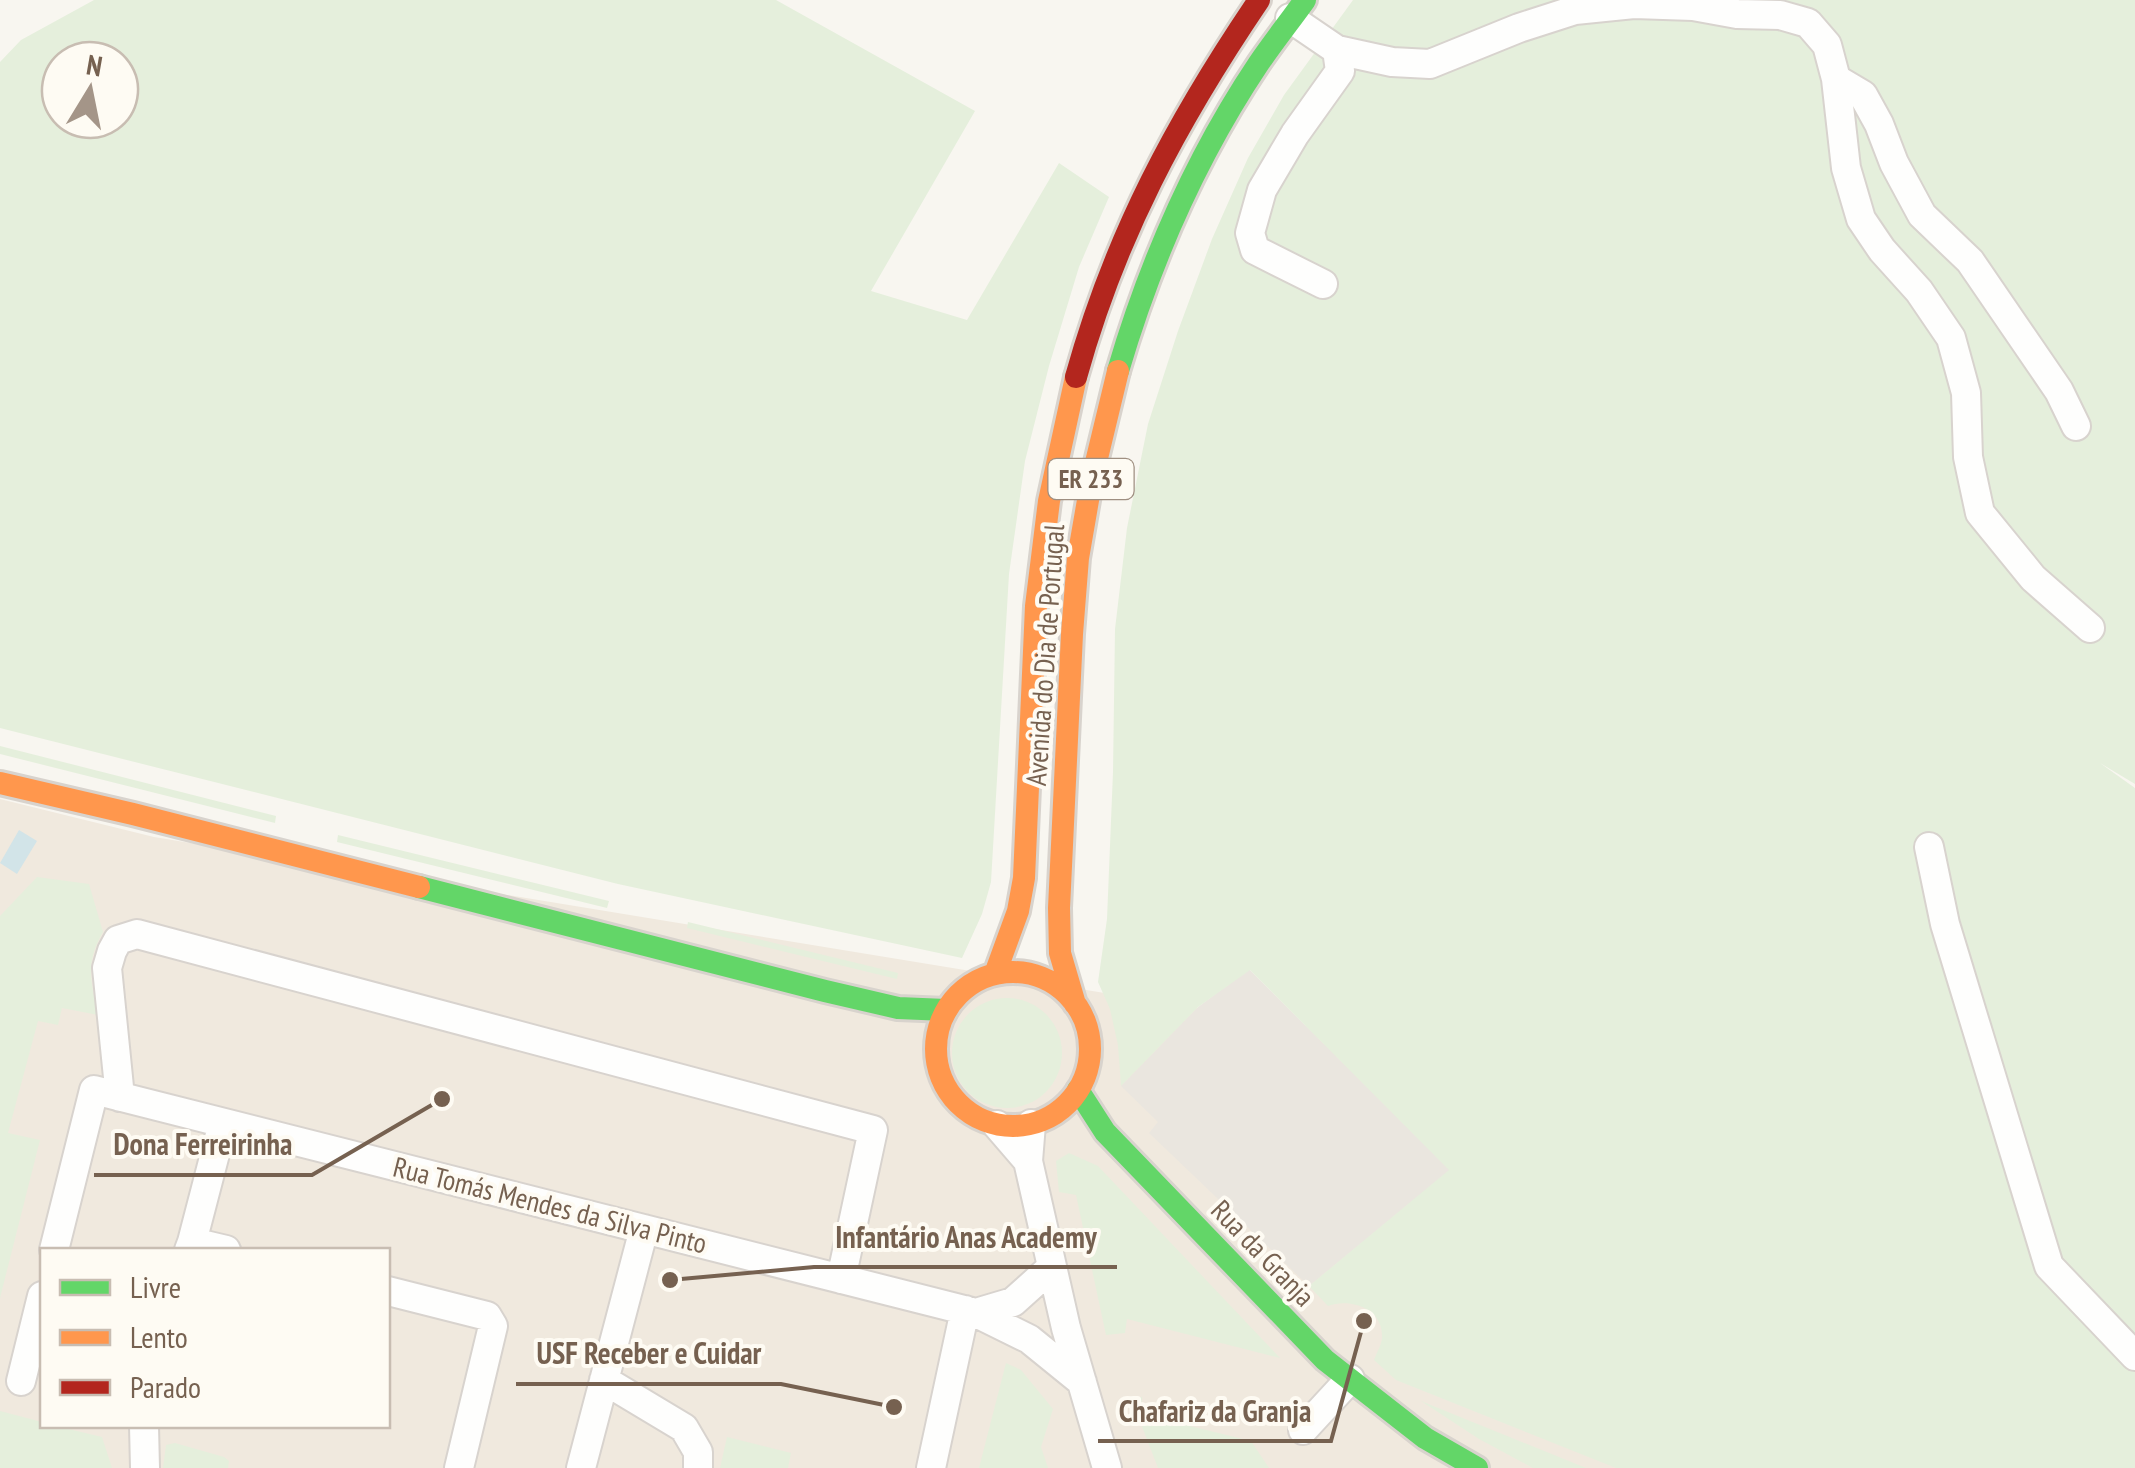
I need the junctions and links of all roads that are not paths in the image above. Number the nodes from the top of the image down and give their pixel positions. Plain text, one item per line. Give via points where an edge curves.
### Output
1 (1259, 0) edge
2 (1298, 9) edge
3 (1337, 50) junction
4 (1836, 79) junction
5 (1324, 284) dead end
6 (2076, 426) dead end
7 (2090, 628) dead end
8 (0, 783) edge
9 (1929, 847) dead end
10 (995, 974) junction
11 (1075, 1004) junction
12 (898, 1008) junction
13 (946, 1010) junction
14 (937, 1036) junction
15 (1078, 1090) junction
16 (107, 1094) junction
17 (1044, 1118) junction
18 (223, 1123) junction
19 (997, 1125) junction
20 (1106, 1132) junction
21 (1028, 1161) junction
22 (644, 1229) junction
23 (190, 1246) edge
24 (55, 1248) edge
25 (1052, 1267) junction
26 (841, 1278) junction
27 (390, 1292) edge
28 (40, 1304) edge
29 (971, 1312) junction
30 (2135, 1356) edge
31 (1350, 1379) junction
32 (604, 1380) junction
33 (21, 1381) dead end
34 (1082, 1382) junction
35 (144, 1428) edge
36 (1303, 1430) dead end
37 (146, 1468) edge
38 (459, 1468) edge
39 (582, 1468) edge
40 (698, 1468) edge
41 (932, 1468) edge
42 (1107, 1468) edge
43 (1477, 1468) edge

1 - 10 main road, Avenida do Dia de Portugal / ER 233 via 1185,113 1141,199 1072,391 1041,550 1026,861 1020,902
2 - 3 street
2 - 11 main road, Avenida do Dia de Portugal / ER 233 via 1220,128 1175,215 1127,339 1092,472 1073,613 1059,908 1060,953
3 - 4 street via 1430,64 1576,10 1694,6 1808,23 1827,44
3 - 5 street via 1340,71 1262,190 1250,233 1255,250
4 - 6 street via 1863,96 1922,215 1970,261 2059,390
4 - 7 street via 1846,168 1862,219 1951,338 1966,394 1968,457 1980,513 2033,578
8 - 12 main road
9 - 30 street via 2049,1266
10 - 11 main road via 1039,977
10 - 13 main road
11 - 15 main road via 1090,1047
12 - 13 main road
12 - 14 main road
13 - 14 main road
14 - 19 main road via 936,1059 956,1102
15 - 17 main road
15 - 20 main road, Rua da Granja
16 - 18 street, Rua Tomás Mendes da Silva Pinto
16 - 24 street
16 - 26 street via 107,968 118,940 136,934 873,1130
17 - 19 main road
17 - 20 main road
17 - 21 street
18 - 22 street, Rua Tomás Mendes da Silva Pinto
18 - 23 street
19 - 21 street
20 - 31 main road, Rua da Granja
21 - 25 street
22 - 26 street, Rua Tomás Mendes da Silva Pinto
22 - 32 street
25 - 29 street via 1013,1302
25 - 34 street
26 - 29 street, Rua Tomás Mendes da Silva Pinto
27 - 38 street via 487,1316 493,1326
28 - 33 street
29 - 34 street, Rua Tomás Mendes da Silva Pinto via 1029,1339
29 - 41 street
31 - 36 street
31 - 43 main road, Rua da Granja via 1425,1438
32 - 39 street
32 - 40 street via 684,1428 698,1452
34 - 42 street
35 - 37 street

